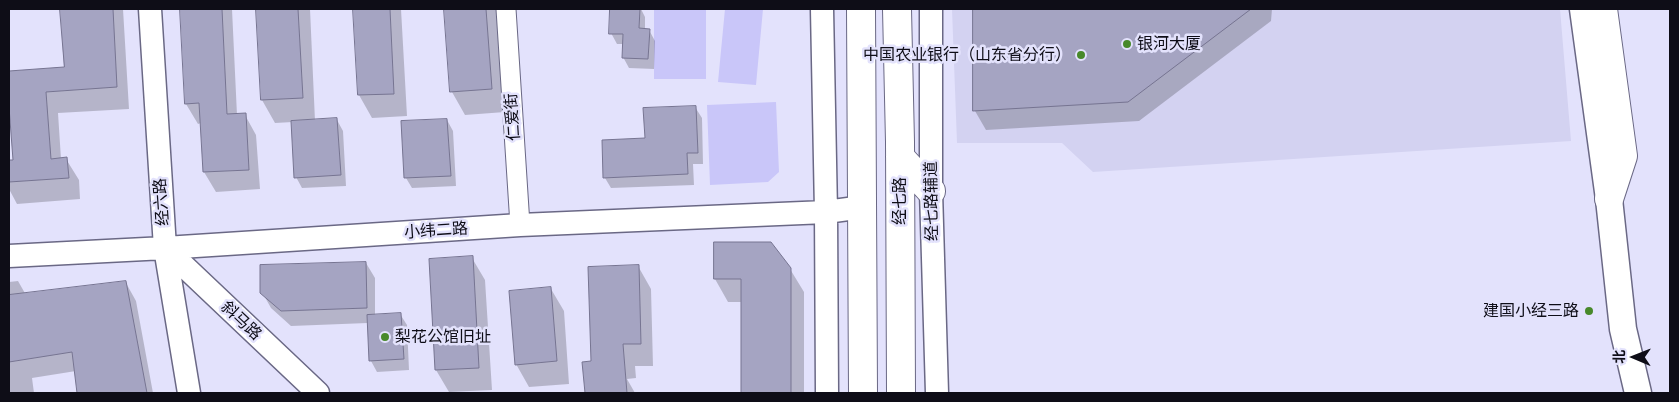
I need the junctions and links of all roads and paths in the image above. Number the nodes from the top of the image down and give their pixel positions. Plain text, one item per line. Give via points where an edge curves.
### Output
1 (150, 9) edge
2 (506, 9) edge
3 (822, 9) edge
4 (861, 9) edge
5 (897, 9) edge
6 (931, 9) edge
7 (1583, 9) edge
8 (1603, 9) edge
9 (1609, 121) junction
10 (900, 157) junction
11 (931, 191) junction
12 (1609, 199) joint
13 (863, 207) junction
14 (826, 212) junction
15 (520, 225) junction
16 (165, 248) junction
17 (9, 256) edge
18 (189, 393) edge
19 (318, 393) edge
20 (827, 393) edge
21 (863, 393) edge
22 (901, 393) edge
23 (937, 393) edge
24 (1638, 393) edge

1 - 16 street, 经六路
2 - 15 street, 仁爱街
3 - 14 street
4 - 13 main road
5 - 10 main road, 经七路
6 - 11 street, 经七路辅道
7 - 9 main road
8 - 9 main road
9 - 12 main road via 1623,156
10 - 11 main road
10 - 22 main road, 经七路
11 - 23 street, 经七路辅道
12 - 24 main road via 1623,329
13 - 14 street, 小纬二路
13 - 21 main road
14 - 15 street, 小纬二路
14 - 20 street
15 - 16 street, 小纬二路
16 - 17 street, 小纬二路
16 - 18 street, 经六路
16 - 19 street, 斜马路

